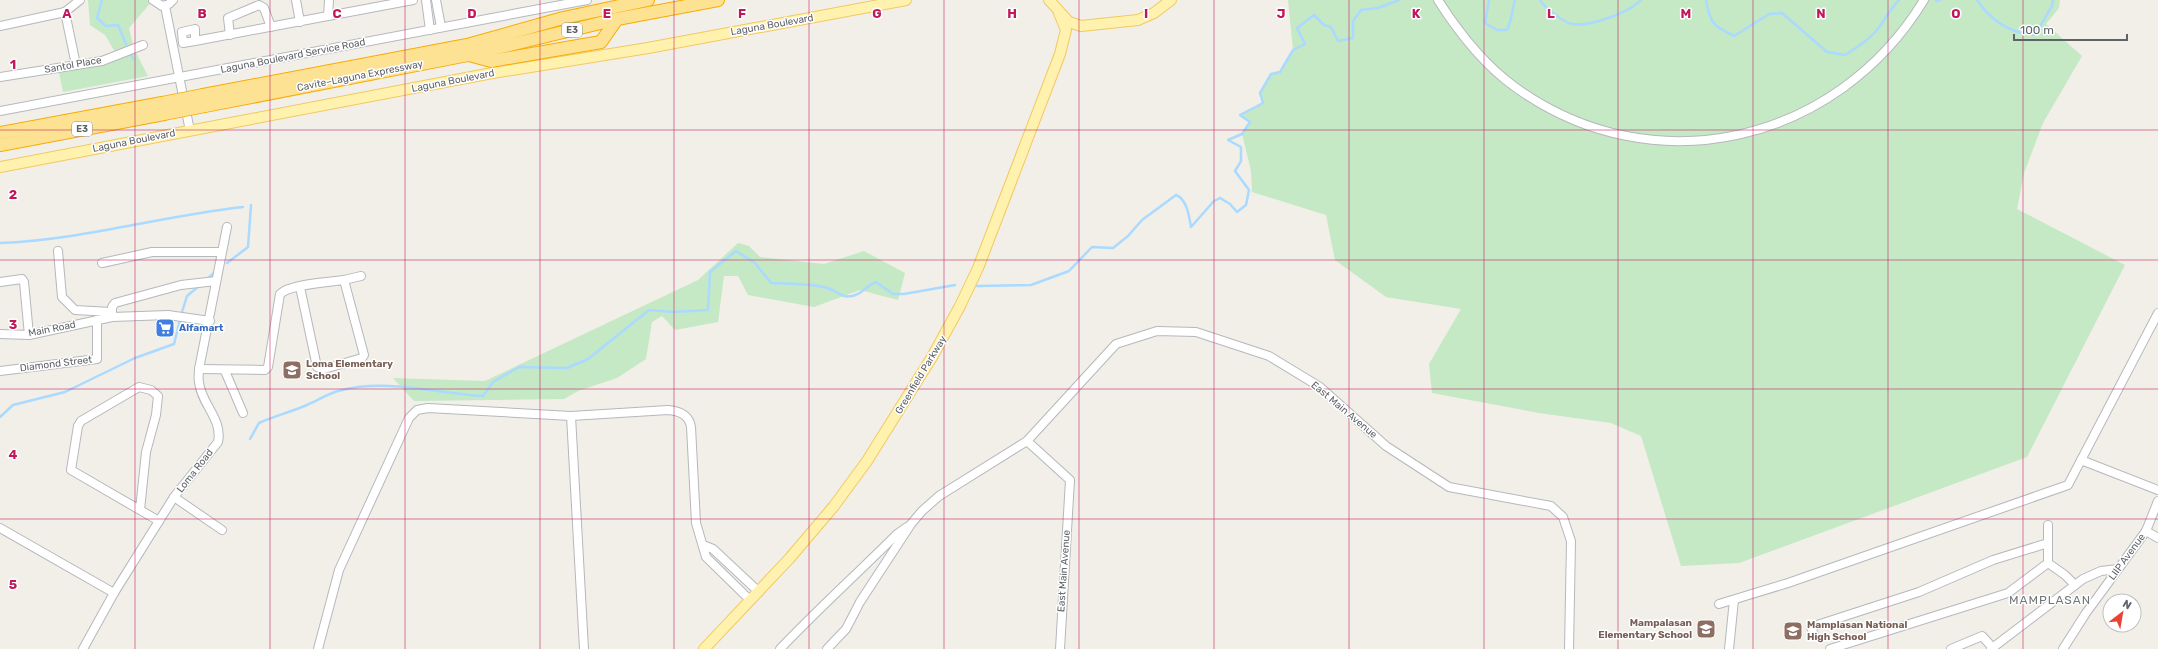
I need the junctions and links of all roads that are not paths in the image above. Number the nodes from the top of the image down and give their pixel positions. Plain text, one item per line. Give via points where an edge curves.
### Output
1 (80, 0) edge
2 (153, 0) edge
3 (173, 0) edge
4 (296, 0) edge
5 (328, 0) edge
6 (413, 0) edge
7 (426, 0) edge
8 (436, 0) edge
9 (587, 0) edge
10 (648, 0) edge
11 (718, 0) edge
12 (906, 0) edge
13 (1049, 0) edge
14 (1171, 0) edge
15 (1438, 0) edge
16 (1924, 0) edge
17 (400, 1) edge
18 (368, 4) edge
19 (165, 6) junction
20 (66, 12) junction
21 (1059, 13) junction
22 (328, 16) junction
23 (617, 19) junction
24 (300, 22) junction
25 (0, 26) edge
26 (1089, 26) junction
27 (271, 27) junction
28 (441, 27) junction
29 (430, 30) junction
30 (230, 35) junction
31 (195, 41) dead end
32 (143, 45) dead end
33 (1060, 54) junction
34 (468, 55) junction
35 (76, 64) junction
36 (0, 77) edge
37 (180, 78) junction
38 (204, 101) junction
39 (163, 108) junction
40 (0, 111) edge
41 (190, 131) junction
42 (0, 133) edge
43 (0, 145) edge
44 (0, 166) edge
45 (227, 227) dead end
46 (58, 251) dead end
47 (221, 252) junction
48 (102, 263) dead end
49 (361, 276) dead end
50 (344, 280) junction
51 (216, 281) junction
52 (0, 282) edge
53 (300, 287) junction
54 (2158, 313) edge
55 (106, 317) junction
56 (210, 321) junction
57 (0, 334) edge
58 (29, 335) junction
59 (199, 369) junction
60 (0, 371) edge
61 (225, 371) junction
62 (243, 413) dead end
63 (571, 416) junction
64 (1027, 441) junction
65 (2081, 460) junction
66 (2158, 490) edge
67 (174, 497) junction
68 (2158, 501) edge
69 (140, 510) junction
70 (159, 521) junction
71 (911, 524) junction
72 (2048, 525) dead end
73 (0, 528) edge
74 (222, 530) dead end
75 (2146, 531) junction
76 (2158, 538) edge
77 (2048, 543) junction
78 (703, 545) junction
79 (2048, 563) junction
80 (2118, 569) junction
81 (2075, 585) junction
82 (758, 592) junction
83 (114, 593) junction
84 (750, 600) junction
85 (1734, 600) junction
86 (1720, 604) dead end
87 (1814, 636) dead end
88 (1992, 648) edge
89 (83, 649) edge
90 (318, 649) edge
91 (584, 649) edge
92 (704, 649) edge
93 (780, 649) edge
94 (827, 649) edge
95 (1060, 649) edge
96 (1569, 649) edge
97 (1729, 649) edge
98 (1830, 649) edge
99 (1951, 649) edge
100 (2063, 649) edge

1 - 20 street
2 - 19 street via 158,5
3 - 19 street
4 - 24 street
5 - 22 street
6 - 17 street
7 - 29 street
8 - 28 street
9 - 28 street, Laguna Boulevard Service Road
10 - 38 highway, Cavite–Laguna Expressway / E3 via 577,14 467,45
11 - 23 highway, Cavite–Laguna Expressway / E3
12 - 41 main road, Laguna Boulevard via 648,48 488,74
13 - 21 main road, Greenfield Parkway
14 - 26 main road, Greenfield Parkway via 1154,13 1138,20
15 - 16 street via 1450,20 1480,57 1533,99 1572,119 1612,133 1676,141 1719,138 1754,131 1820,104 1872,66 1901,34
17 - 18 street
18 - 22 street
19 - 37 street
20 - 25 street
20 - 35 street
21 - 26 main road, Greenfield Parkway via 1072,25
21 - 33 main road, Greenfield Parkway via 1066,30
22 - 24 street
23 - 34 highway, Cavite–Laguna Expressway / E3
23 - 34 highway via 601,42 491,62
24 - 27 street
26 - 33 main road, Greenfield Parkway via 1072,34
27 - 30 street
27 - 30 street via 264,8 259,5 228,18
28 - 29 street, Laguna Boulevard Service Road
29 - 37 street, Laguna Boulevard Service Road
30 - 31 street
32 - 35 street, Santol Place via 102,61
33 - 82 main road, Greenfield Parkway via 978,268 932,358 868,461 829,512
34 - 38 highway, Cavite–Laguna Expressway / E3
35 - 36 street, Santol Place
37 - 40 street, Laguna Boulevard Service Road
37 - 41 street
38 - 39 highway, Cavite–Laguna Expressway / E3, bridge
39 - 42 highway, Cavite–Laguna Expressway / E3
39 - 43 highway, Cavite–Laguna Expressway / E3
41 - 44 main road, Laguna Boulevard
45 - 47 street, Loma Road
46 - 55 street via 62,297 75,310
47 - 48 street via 152,252
47 - 51 street, Loma Road
49 - 50 street
50 - 53 street
50 - 53 street via 364,355 359,360 324,369 316,367
51 - 55 street via 180,285 115,303
51 - 56 street, Loma Road
52 - 58 street via 22,279
53 - 61 street via 280,294 268,368 262,372
54 - 65 street
55 - 56 street via 168,315
55 - 58 street, Main Road
55 - 60 street, Diamond Street via 97,359
56 - 59 street, Loma Road
57 - 58 street, Main Road
59 - 61 street
59 - 67 street, Loma Road via 199,383 216,419 220,434 218,442
61 - 62 street
63 - 78 street via 668,410 686,416 691,428 697,527
63 - 90 street via 440,407 421,409 413,413 339,570
63 - 91 street
64 - 71 street, East Main Avenue via 939,496
64 - 95 street, East Main Avenue via 1070,480
64 - 96 street, East Main Avenue via 1116,344 1156,331 1196,332 1269,356 1320,387 1386,446 1449,487 1551,506 1563,517 1571,541
65 - 66 street
65 - 85 street via 2068,485
67 - 70 street, Loma Road
67 - 74 street
68 - 75 street, LIIP Avenue
69 - 69 street via 71,470 81,421 139,387 152,390 158,396 156,415 146,452
69 - 70 street
70 - 83 street, Loma Road
71 - 93 street, East Main Avenue via 897,534 842,589 826,600
71 - 94 street, East Main Avenue via 860,602 846,629
72 - 77 street
73 - 83 street
75 - 76 street
75 - 80 street, LIIP Avenue
77 - 79 street
77 - 87 street via 1993,560 1918,592 1811,627
78 - 82 street via 713,549
78 - 84 street via 709,561
79 - 81 street via 2066,575
79 - 98 street via 2008,593
80 - 81 street via 2101,571
80 - 100 street, LIIP Avenue
81 - 88 street
82 - 84 main road, Greenfield Parkway
83 - 89 street, Loma Road
84 - 92 main road, Greenfield Parkway
85 - 86 street
85 - 97 street
88 - 99 street via 1982,636

